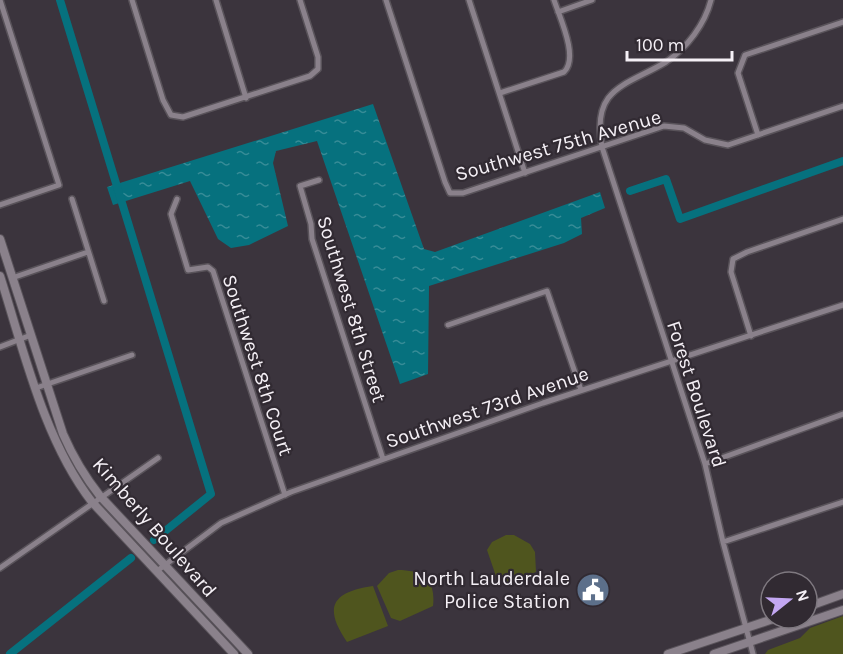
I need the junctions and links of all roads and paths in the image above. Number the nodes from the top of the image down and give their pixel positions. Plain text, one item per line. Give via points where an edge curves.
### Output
1 (0, 0) edge
2 (132, 0) edge
3 (216, 0) edge
4 (300, 0) edge
5 (386, 0) edge
6 (469, 0) edge
7 (554, 0) edge
8 (591, 0) edge
9 (711, 0) edge
10 (558, 12) junction
11 (843, 22) edge
12 (500, 93) junction
13 (246, 98) junction
14 (843, 106) edge
15 (758, 135) junction
16 (602, 147) junction
17 (525, 173) junction
18 (319, 180) dead end
19 (177, 198) dead end
20 (72, 200) dead end
21 (0, 205) edge
22 (843, 219) edge
23 (0, 239) edge
24 (88, 252) junction
25 (0, 276) edge
26 (12, 278) junction
27 (104, 301) dead end
28 (843, 305) edge
29 (447, 325) dead end
30 (31, 335) junction
31 (751, 336) junction
32 (20, 339) junction
33 (0, 347) edge
34 (132, 356) dead end
35 (671, 360) junction
36 (46, 384) junction
37 (36, 388) junction
38 (581, 390) junction
39 (843, 414) edge
40 (158, 458) dead end
41 (383, 459) junction
42 (705, 464) junction
43 (285, 495) junction
44 (100, 496) junction
45 (92, 502) junction
46 (843, 502) edge
47 (723, 542) junction
48 (164, 565) junction
49 (0, 566) edge
50 (156, 571) junction
51 (843, 594) edge
52 (819, 603) edge
53 (843, 610) edge
54 (759, 624) edge
55 (745, 629) junction
56 (750, 642) junction
57 (234, 654) edge
58 (248, 654) edge
59 (668, 654) edge
60 (714, 654) edge
61 (753, 654) edge

1 - 21 street via 59,185
2 - 13 street via 171,115 183,117
3 - 13 street
4 - 13 street via 318,57 318,69 310,76
5 - 17 street, Southwest 75th Avenue via 450,193 463,193
6 - 12 street
7 - 10 street
8 - 10 street
9 - 16 street, Forest Boulevard via 708,13 689,42 666,61 626,82 603,105 598,128
10 - 12 street via 571,57 570,67
11 - 15 street via 745,55 738,73
12 - 17 street
14 - 15 street, Southwest 75th Avenue
15 - 16 street, Southwest 75th Avenue via 728,145 705,140 684,128 664,126
16 - 17 street, Southwest 75th Avenue
16 - 35 street, Forest Boulevard
18 - 41 street, Southwest 8th Street via 300,186 312,239
19 - 43 street, Southwest 8th Court via 171,214 188,270 208,267 213,271
20 - 24 street
22 - 31 street via 734,259 731,272
23 - 26 street, Kimberly Boulevard
24 - 26 street
24 - 27 street
25 - 32 street, Kimberly Boulevard
26 - 30 street, Kimberly Boulevard
28 - 31 street, Southwest 73rd Avenue
29 - 38 street via 547,291
30 - 32 street
30 - 36 street, Kimberly Boulevard
31 - 35 street, Southwest 73rd Avenue
32 - 33 street
32 - 37 street, Kimberly Boulevard
34 - 36 street
35 - 38 street, Southwest 73rd Avenue
35 - 42 street, Forest Boulevard
36 - 37 street
36 - 44 street, Kimberly Boulevard via 71,453
37 - 45 street, Kimberly Boulevard via 60,453
38 - 41 street, Southwest 73rd Avenue
39 - 42 street
40 - 44 street
41 - 43 street, Southwest 73rd Avenue
42 - 47 street, Forest Boulevard
43 - 48 street, Southwest 73rd Avenue via 221,523
44 - 45 street
44 - 48 street, Kimberly Boulevard
45 - 49 street
45 - 50 street, Kimberly Boulevard
46 - 47 street
47 - 55 street, Forest Boulevard
48 - 50 street, Southwest 73rd Avenue
48 - 58 street, Kimberly Boulevard
50 - 57 street, Kimberly Boulevard
51 - 52 street
53 - 56 street
54 - 55 street
55 - 56 street, Forest Boulevard
55 - 59 street
56 - 60 street
56 - 61 street, Forest Boulevard

